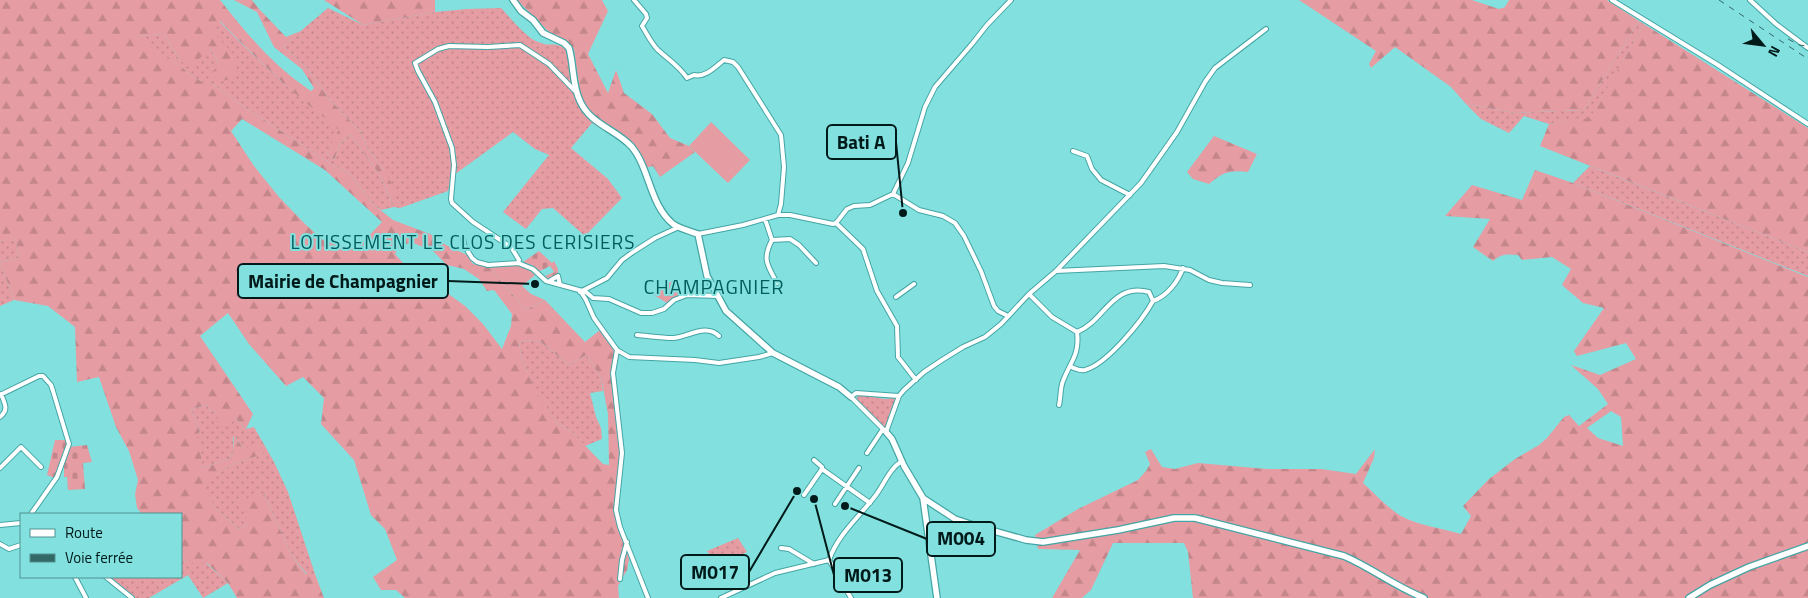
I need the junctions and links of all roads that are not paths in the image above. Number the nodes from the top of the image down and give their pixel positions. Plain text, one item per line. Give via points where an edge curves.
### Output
1 (513, 0) edge
2 (634, 0) edge
3 (1011, 0) edge
4 (1612, 0) edge
5 (1750, 0) edge
6 (1266, 29) dead end
7 (1808, 48) edge
8 (577, 93) junction
9 (1808, 124) edge
10 (1073, 151) dead end
11 (893, 194) junction
12 (1130, 194) junction
13 (778, 215) junction
14 (765, 218) junction
15 (836, 223) junction
16 (679, 227) junction
17 (698, 234) junction
18 (463, 238) dead end
19 (772, 240) junction
20 (518, 263) junction
21 (816, 263) dead end
22 (1183, 268) junction
23 (1056, 271) junction
24 (550, 282) junction
25 (777, 282) dead end
26 (914, 284) dead end
27 (560, 285) junction
28 (1250, 285) dead end
29 (580, 292) junction
30 (1030, 294) junction
31 (718, 296) junction
32 (896, 297) dead end
33 (588, 298) junction
34 (1153, 301) junction
35 (1008, 316) junction
36 (1077, 332) junction
37 (637, 335) dead end
38 (719, 336) dead end
39 (617, 350) junction
40 (773, 353) junction
41 (1070, 366) junction
42 (916, 380) junction
43 (1, 395) edge
44 (899, 396) junction
45 (851, 397) junction
46 (1060, 405) dead end
47 (0, 417) edge
48 (885, 431) junction
49 (867, 453) dead end
50 (814, 460) dead end
51 (902, 461) junction
52 (41, 467) dead end
53 (0, 468) edge
54 (859, 468) dead end
55 (822, 469) junction
56 (846, 486) junction
57 (804, 495) dead end
58 (923, 498) junction
59 (870, 503) junction
60 (835, 504) dead end
61 (32, 513) edge
62 (20, 523) edge
63 (0, 525) edge
64 (627, 542) junction
65 (0, 544) edge
66 (20, 545) edge
67 (1808, 546) edge
68 (781, 548) dead end
69 (829, 560) junction
70 (814, 564) junction
71 (76, 578) edge
72 (107, 578) edge
73 (620, 579) dead end
74 (86, 598) edge
75 (132, 598) edge
76 (648, 598) edge
77 (721, 598) edge
78 (850, 598) edge
79 (937, 598) edge
80 (1424, 598) edge
81 (1689, 598) edge

1 - 8 street via 543,33 569,48
2 - 13 street via 646,14 642,26 656,48 677,64 687,78 704,74 724,60 738,67 780,131 784,167
3 - 11 street via 935,87 908,163
4 - 9 street
5 - 7 street
6 - 12 street via 1215,68 1171,140
8 - 16 street via 590,117 624,139 633,149 659,204 673,224
8 - 20 street via 549,64 520,45 488,48 449,46 416,62 452,148 452,203 510,247
10 - 12 street via 1087,156 1092,169 1102,180
11 - 15 street via 870,205 847,209
11 - 35 street via 919,210 943,216 955,223 981,271 994,306
12 - 23 street
13 - 14 street
13 - 15 street
14 - 17 street
14 - 19 street
15 - 42 street via 863,249 877,291 897,326 898,357
16 - 17 street
16 - 29 street via 633,252 607,278
17 - 31 street via 707,276
18 - 20 street via 468,252 477,262 496,265
19 - 21 street via 790,239
19 - 25 street via 766,260
20 - 24 street via 533,268
22 - 23 street
22 - 28 street via 1209,280
22 - 34 street via 1174,286
23 - 30 street
24 - 27 street
24 - 27 street via 558,276
26 - 32 street
27 - 29 street
29 - 33 street via 586,292
30 - 35 street
30 - 36 street via 1056,320
31 - 33 street via 687,295 652,313 641,313 609,299
31 - 40 street via 726,311
33 - 39 street via 594,318
34 - 36 street via 1145,291 1120,295 1086,329
34 - 41 street via 1125,338 1096,365 1085,370
35 - 42 street via 985,338 963,347
36 - 41 street via 1077,354
37 - 38 street via 675,338 706,330
39 - 40 street via 631,358 719,363
39 - 64 street via 613,373 622,453 616,510
40 - 45 street
41 - 46 street via 1062,383
42 - 44 street
43 - 47 street via 7,408
43 - 61 street via 43,376 51,385 68,439 57,477
44 - 45 street via 856,393
44 - 48 street
45 - 48 street
48 - 49 street
48 - 51 street
50 - 55 street
51 - 58 street
51 - 59 street
52 - 53 street via 21,447
54 - 56 street
55 - 56 street
55 - 57 street
56 - 59 street
56 - 60 street
58 - 79 street
58 - 80 street via 955,519 1035,542 1174,518 1207,520 1344,556 1397,587
59 - 69 street via 833,548
62 - 63 street
64 - 73 street
64 - 76 street
65 - 66 street via 9,549
67 - 81 street via 1737,572
68 - 70 street via 789,549
69 - 70 street
69 - 78 street
70 - 77 street via 775,572
71 - 74 street
72 - 75 street

